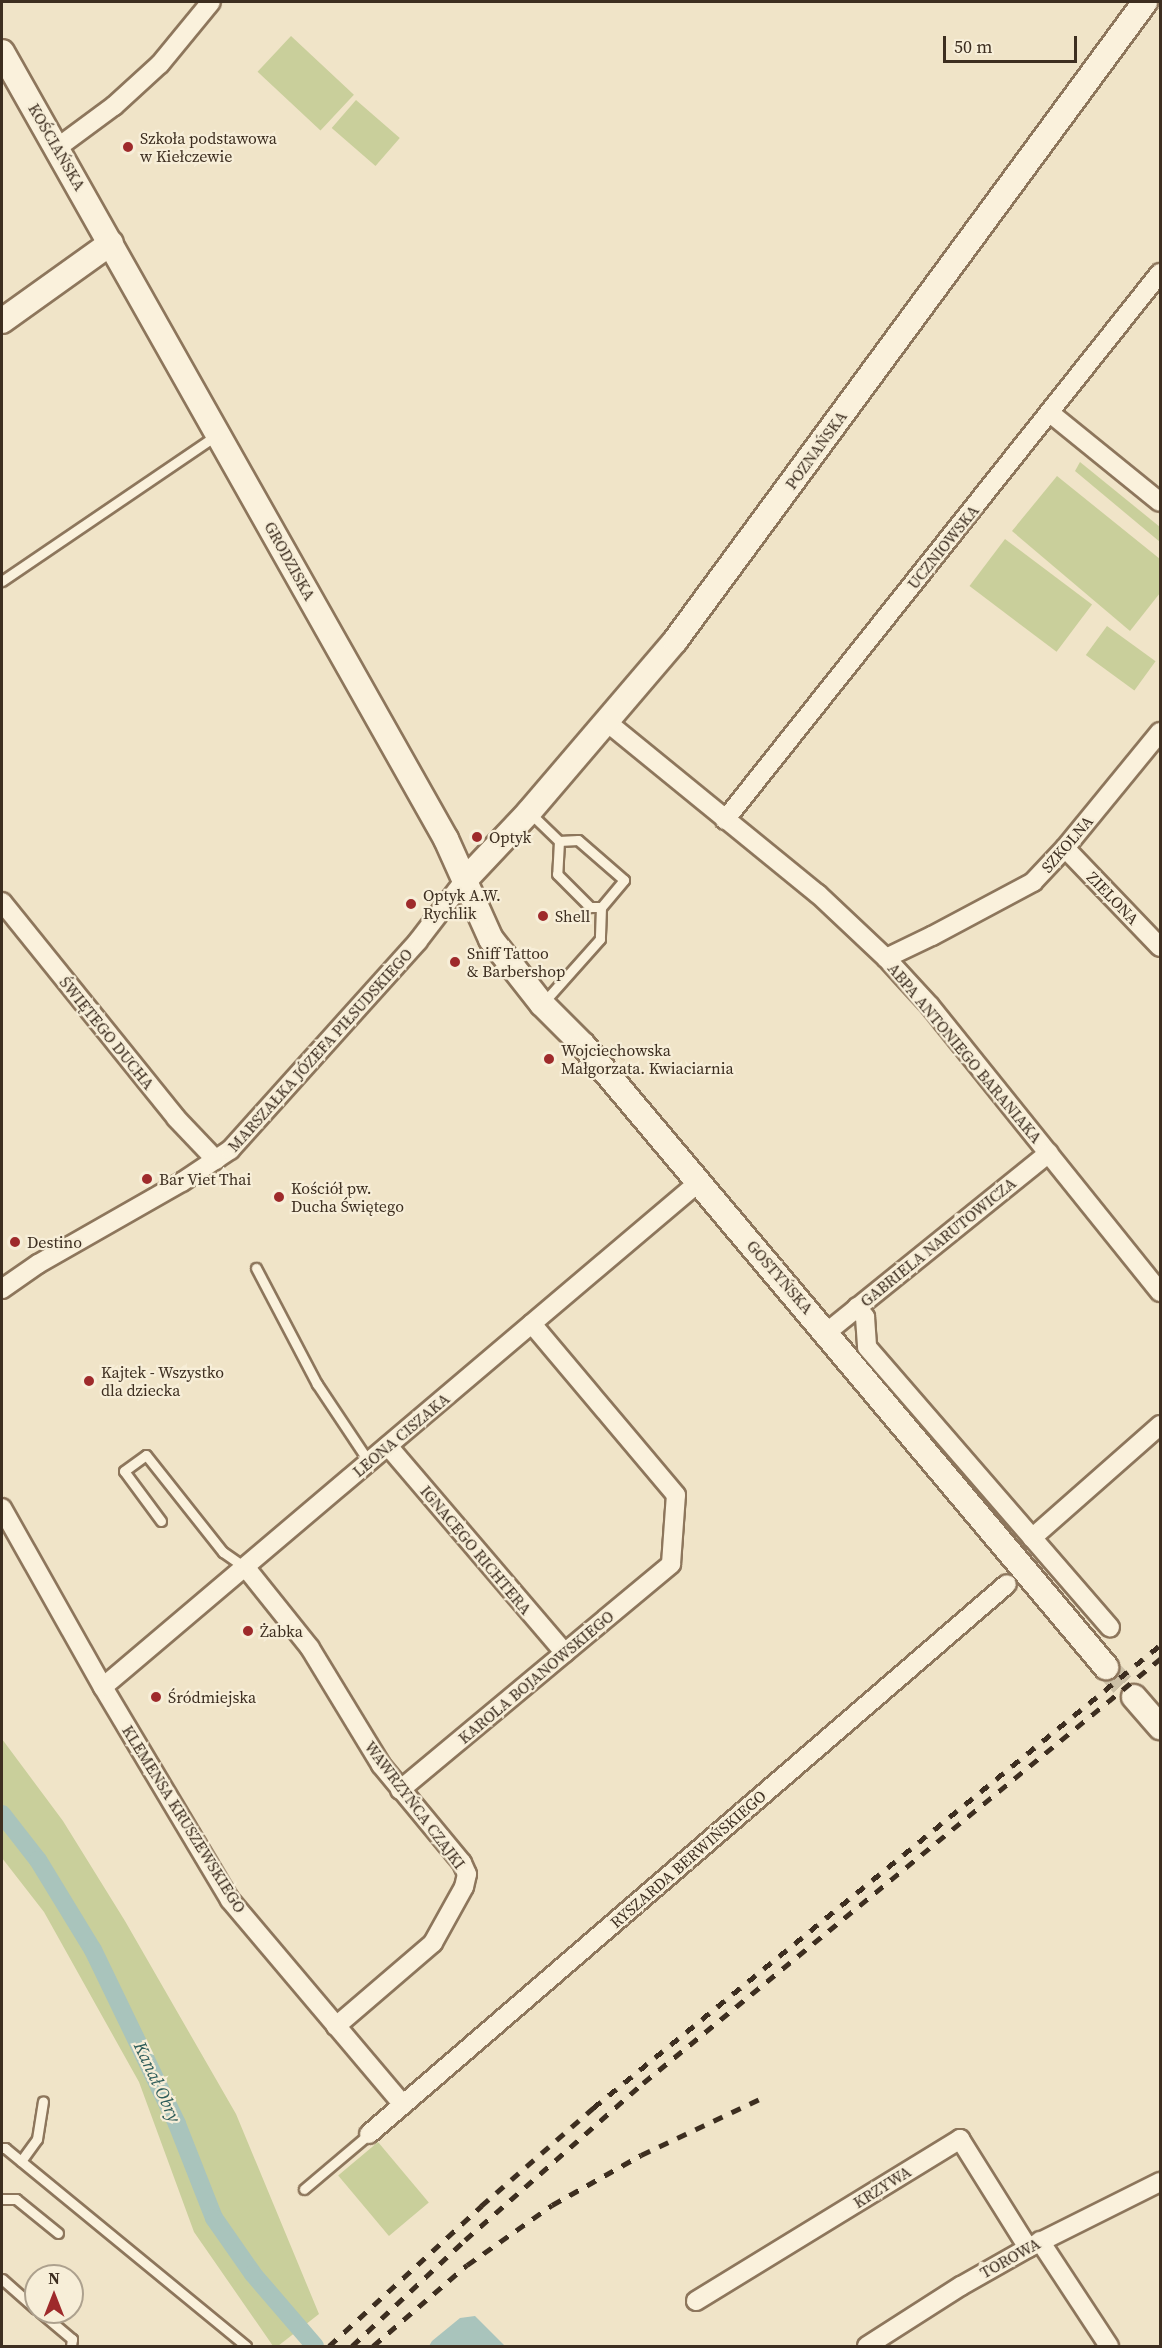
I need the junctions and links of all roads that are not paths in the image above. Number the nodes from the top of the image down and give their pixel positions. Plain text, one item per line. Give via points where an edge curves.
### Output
1 (211, 2) edge
2 (1145, 2) edge
3 (2, 52) edge
4 (57, 148) junction
5 (111, 243) junction
6 (1161, 273) edge
7 (2, 321) edge
8 (1050, 413) junction
9 (219, 434) junction
10 (1161, 502) edge
11 (2, 581) edge
12 (608, 723) junction
13 (1161, 732) edge
14 (529, 812) junction
15 (725, 820) junction
16 (559, 841) junction
17 (1065, 849) junction
18 (464, 881) junction
19 (2, 902) edge
20 (601, 907) junction
21 (1161, 947) edge
22 (886, 958) junction
23 (542, 1004) junction
24 (1050, 1153) junction
25 (216, 1160) junction
26 (699, 1182) junction
27 (256, 1268) dead end
28 (2, 1289) edge
29 (1161, 1292) edge
30 (857, 1307) junction
31 (532, 1324) junction
32 (827, 1332) junction
33 (1161, 1425) edge
34 (388, 1446) junction
35 (369, 1462) junction
36 (2, 1508) edge
37 (160, 1521) dead end
38 (1032, 1538) junction
39 (246, 1568) junction
40 (1007, 1584) dead end
41 (1110, 1628) dead end
42 (565, 1653) junction
43 (1106, 1667) tunnel mouth
44 (103, 1688) junction
45 (1134, 1697) tunnel mouth
46 (1161, 1727) edge
47 (400, 1790) junction
48 (336, 2026) junction
49 (43, 2101) dead end
50 (402, 2105) junction
51 (369, 2134) joint
52 (2, 2148) edge
53 (21, 2161) junction
54 (1161, 2182) edge
55 (304, 2189) dead end
56 (2, 2199) edge
57 (58, 2233) dead end
58 (1034, 2244) junction
59 (2, 2279) edge
60 (24, 2298) edge
61 (696, 2301) dead end
62 (54, 2324) edge
63 (71, 2346) edge
64 (246, 2346) edge
65 (867, 2346) edge
66 (1109, 2346) edge

1 - 4 street via 160,64 114,106
2 - 12 main road, POZNAŃSKA via 675,641
3 - 4 main road, KOŚCIAŃSKA
4 - 5 main road, KOŚCIAŃSKA
5 - 7 main road
5 - 9 main road, GRODZISKA
6 - 8 street, UCZNIOWSKA
8 - 10 street
8 - 15 street, UCZNIOWSKA
9 - 11 lane
9 - 18 main road, GRODZISKA via 446,839
12 - 14 main road, POZNAŃSKA
12 - 15 street, ABPA ANTONIEGO BARANIAKA
13 - 17 street, SZKOLNA
14 - 16 lane
14 - 18 main road, POZNAŃSKA
15 - 22 street, ABPA ANTONIEGO BARANIAKA via 818,894
16 - 20 lane via 557,874 590,907
16 - 20 lane via 578,840 624,880
17 - 21 street, ZIELONA
17 - 22 street, SZKOLNA via 1033,882
18 - 23 main road, GOSTYŃSKA via 491,939
18 - 25 street, MARSZAŁKA JÓZEFA PIŁSUDSKIEGO via 418,941 242,1138
19 - 25 street, ŚWIĘTEGO DUCHA via 176,1118
20 - 23 lane via 600,939
22 - 24 street, ABPA ANTONIEGO BARANIAKA
23 - 26 main road, GOSTYŃSKA
24 - 29 street, ABPA ANTONIEGO BARANIAKA
24 - 30 street, GABRIELA NARUTOWICZA
25 - 28 street, MARSZAŁKA JÓZEFA PIŁSUDSKIEGO
26 - 31 street, LEONA CISZAKA
26 - 32 main road, GOSTYŃSKA
27 - 35 lane via 317,1384
30 - 32 street, GABRIELA NARUTOWICZA
30 - 38 street via 865,1317 867,1347
31 - 34 street, LEONA CISZAKA
31 - 42 street, KAROLA BOJANOWSKIEGO via 676,1495 671,1564
32 - 43 main road, GOSTYŃSKA
33 - 38 street
34 - 35 street, LEONA CISZAKA
34 - 42 street, IGNACEGO RICHTERA
35 - 39 street, LEONA CISZAKA
36 - 44 street, KLEMENSA KRUSZEWSKIEGO
37 - 39 lane via 124,1471 146,1455 223,1552
38 - 41 street
39 - 44 street, LEONA CISZAKA
39 - 47 street, WAWRZYŃCA CZAJKI via 310,1648
40 - 50 street, RYSZARDA BERWIŃSKIEGO
42 - 47 street, KAROLA BOJANOWSKIEGO
44 - 48 street, KLEMENSA KRUSZEWSKIEGO via 230,1900
45 - 46 main road
47 - 48 street, WAWRZYŃCA CZAJKI via 462,1863 467,1874 464,1887 433,1943
48 - 50 street, KLEMENSA KRUSZEWSKIEGO
49 - 53 lane via 37,2139
50 - 51 street, RYSZARDA BERWIŃSKIEGO
51 - 55 lane
52 - 53 lane
53 - 64 lane
54 - 58 street, TOROWA
56 - 57 lane via 16,2199
58 - 61 street, KRZYWA via 960,2139
58 - 65 street, TOROWA
58 - 66 street, KRZYWA
59 - 60 lane
62 - 63 lane via 72,2339

